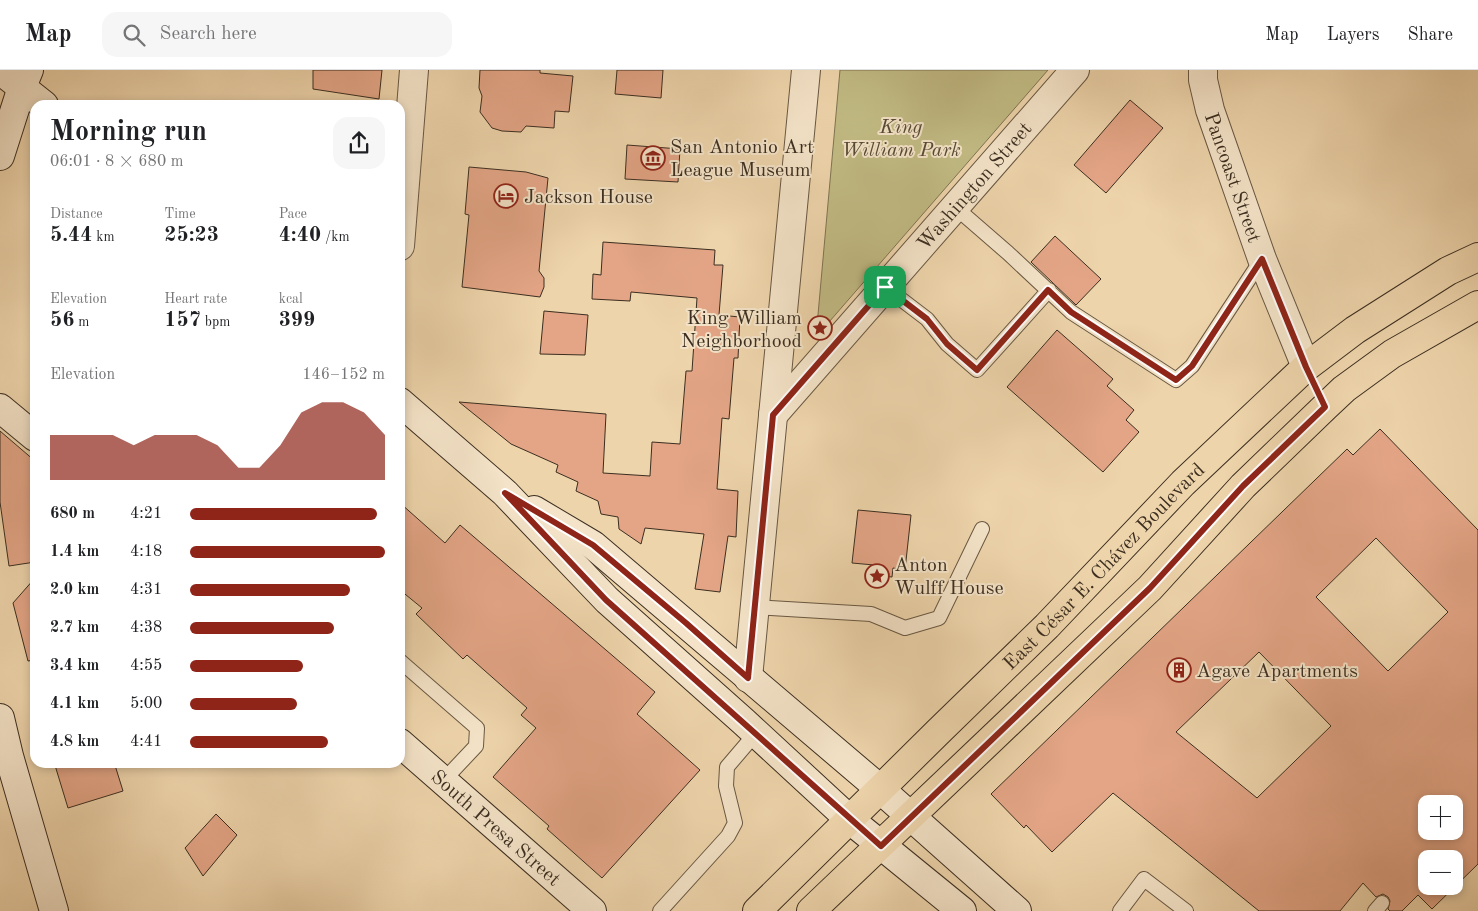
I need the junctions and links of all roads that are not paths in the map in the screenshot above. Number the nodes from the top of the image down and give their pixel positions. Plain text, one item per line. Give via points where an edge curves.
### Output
1 (0, 70) edge
2 (414, 70) edge
3 (806, 70) edge
4 (1075, 70) edge
5 (1203, 70) edge
6 (26, 78) edge
7 (41, 100) edge
8 (0, 156) edge
9 (405, 183) edge
10 (955, 207) junction
11 (1478, 257) edge
12 (1262, 259) junction
13 (885, 287) junction
14 (1048, 290) junction
15 (1478, 305) edge
16 (1306, 367) junction
17 (405, 406) edge
18 (1325, 407) junction
19 (773, 415) junction
20 (5, 416) edge
21 (30, 434) edge
22 (505, 493) junction
23 (982, 529) dead end
24 (755, 607) junction
25 (405, 665) edge
26 (748, 678) junction
27 (0, 718) edge
28 (756, 733) junction
29 (405, 747) edge
30 (443, 781) junction
31 (880, 790) junction
32 (910, 818) junction
33 (850, 819) junction
34 (881, 846) junction
35 (54, 911) edge
36 (592, 911) edge
37 (660, 911) edge
38 (757, 911) edge
39 (812, 911) edge
40 (962, 911) edge
41 (1016, 911) edge
42 (1120, 911) edge
43 (1186, 911) edge

1 - 6 main road
2 - 9 main road
3 - 19 main road
4 - 10 main road, Washington Street
5 - 12 main road, Pancoast Street via 1210,110
6 - 7 main road
6 - 8 main road
10 - 13 main road, Washington Street
10 - 14 lane
11 - 16 main road, East César E. Chávez Boulevard via 1448,271 1363,325
12 - 14 lane via 1192,366 1176,380 1071,312
12 - 16 main road, Pancoast Street
13 - 14 lane via 927,319 947,344 977,370
13 - 19 main road, Washington Street
15 - 18 main road via 1392,354
16 - 18 main road
16 - 31 main road, East César E. Chávez Boulevard via 1183,483 1047,626
17 - 22 main road
18 - 32 main road via 1243,486 1150,588
19 - 24 main road
20 - 21 main road
22 - 26 main road via 593,545
22 - 28 main road via 606,600
23 - 24 lane via 939,618 905,628 872,614
24 - 26 main road
25 - 30 lane via 477,728 476,746
26 - 31 main road
27 - 35 main road
28 - 33 main road
28 - 37 lane via 728,767 726,786 735,823 728,836
29 - 30 main road, South Presa Street
30 - 36 main road, South Presa Street
31 - 32 main road
31 - 33 main road, East César E. Chávez Boulevard
32 - 34 main road
32 - 41 main road
33 - 34 main road
33 - 38 main road, East César E. Chávez Boulevard
34 - 39 main road
34 - 40 main road
42 - 43 lane via 1144,879

